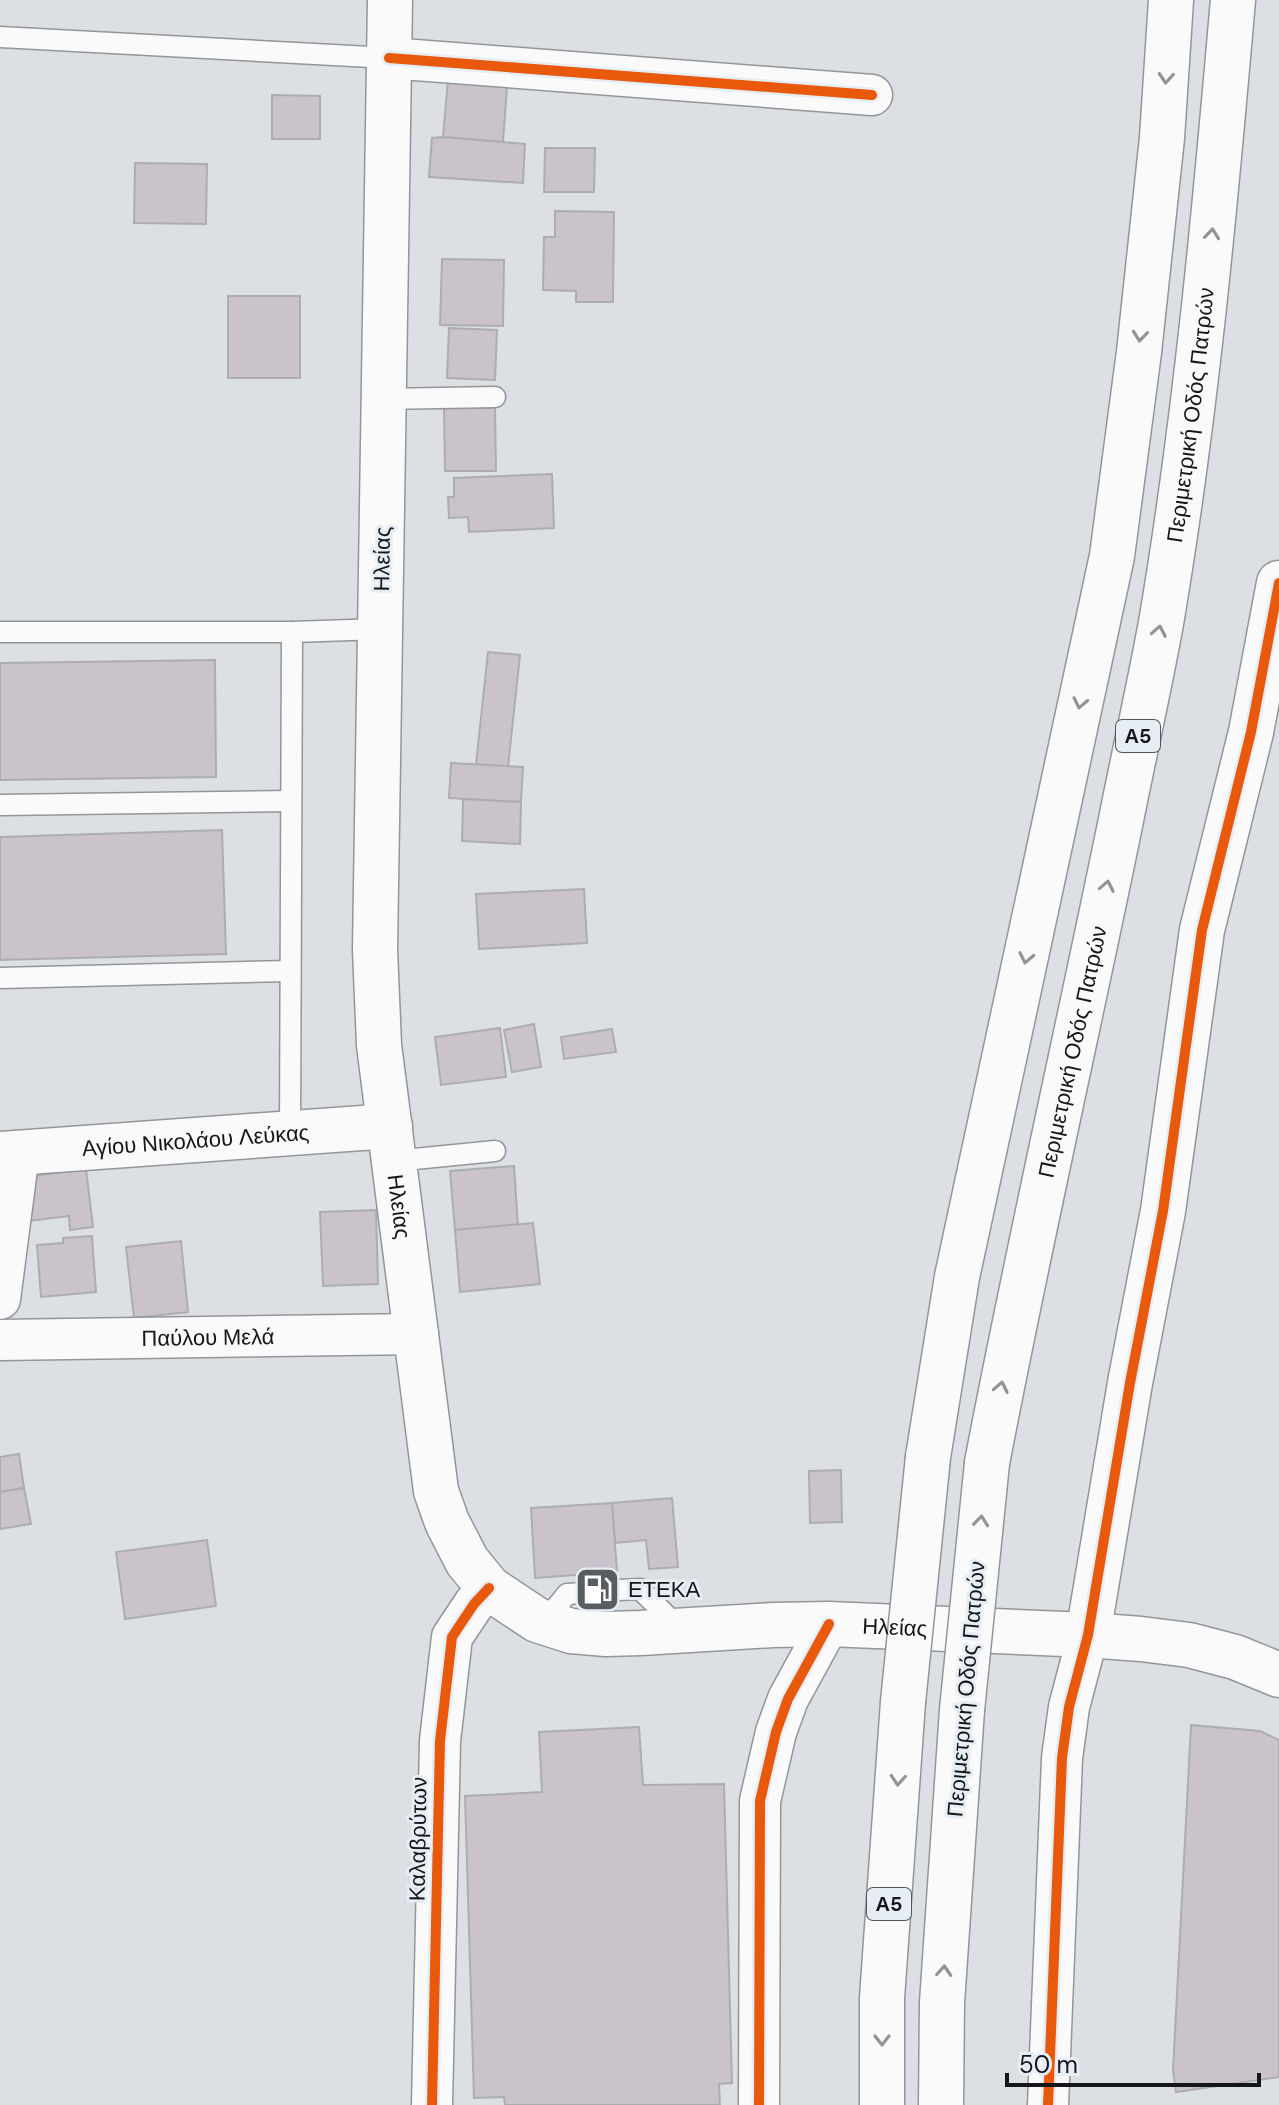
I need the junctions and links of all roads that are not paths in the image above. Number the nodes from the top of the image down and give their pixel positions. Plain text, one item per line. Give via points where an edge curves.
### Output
1 (390, 0) edge
2 (1171, 0) edge
3 (1233, 0) edge
4 (0, 37) edge
5 (389, 58) junction
6 (872, 95) dead end
7 (495, 397) dead end
8 (384, 399) junction
9 (1279, 583) edge
10 (381, 629) junction
11 (0, 632) edge
12 (292, 632) junction
13 (291, 801) junction
14 (0, 805) edge
15 (290, 971) junction
16 (0, 978) edge
17 (290, 1134) junction
18 (392, 1143) junction
19 (495, 1151) dead end
20 (10, 1153) edge
21 (0, 1299) edge
22 (418, 1334) junction
23 (0, 1340) edge
24 (489, 1588) junction
25 (618, 1590) dead end
26 (583, 1593) dead end
27 (544, 1622) junction
28 (829, 1624) junction
29 (682, 1631) junction
30 (1088, 1635) junction
31 (1274, 1668) edge
32 (432, 2105) edge
33 (759, 2105) edge
34 (882, 2105) edge
35 (941, 2105) edge
36 (1048, 2105) edge

1 - 5 main road, Ηλείας
2 -> 34 main road, Α5, bridge via 1139,352 1112,556 957,1277 928,1457 903,1702 882,1998
35 -> 3 main road, Περιμετρική Οδός Πατρών / Α5, bridge via 942,2003 962,1710 987,1463 1161,623 1193,401
4 - 5 lane
5 - 6 street
5 - 8 main road, Ηλείας
7 - 8 lane
8 - 10 main road, Ηλείας
9 - 30 main road via 1251,732 1202,930 1163,1211
10 - 12 lane
10 - 18 main road, Ηλείας via 377,1019
11 - 12 lane
12 - 13 lane
13 - 14 lane
13 - 15 lane
15 - 16 lane
15 - 17 lane
17 - 18 main road, Αγίου Νικολάου Λεύκας
17 - 20 main road, Αγίου Νικολάου Λεύκας
18 - 19 lane
18 - 22 main road, Ηλείας
20 - 21 street
22 - 23 street, Παύλου Μελά
22 - 24 main road, Ηλείας via 436,1491 467,1561
24 - 27 main road, Ηλείας
24 - 32 street, Καλαβρύτων via 452,1637 440,1741
25 - 29 lane via 640,1589
26 - 27 lane via 567,1594
27 - 29 main road, Ηλείας via 606,1634
28 - 29 main road, Ηλείας
28 - 30 main road, Ηλείας
28 - 33 street via 784,1710 760,1801
30 - 31 main road, Ηλείας via 1189,1645
30 - 36 street via 1062,1758

